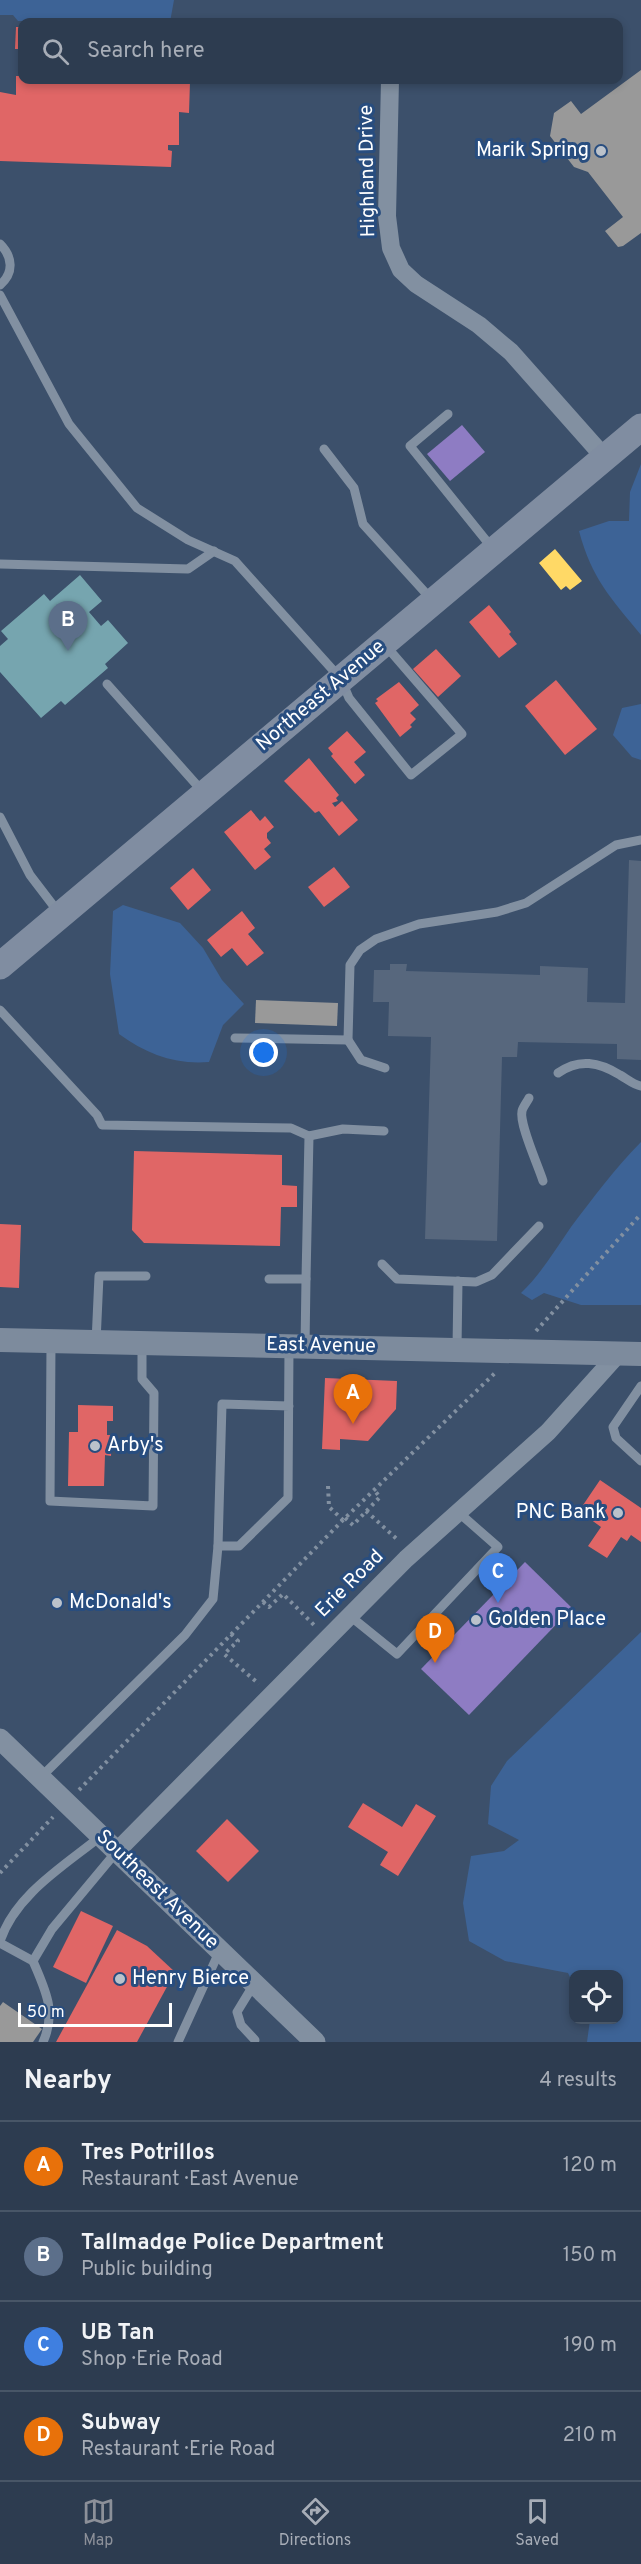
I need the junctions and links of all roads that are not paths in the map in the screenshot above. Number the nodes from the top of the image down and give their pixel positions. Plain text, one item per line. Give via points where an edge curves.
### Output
1 (390, 84) edge
2 (0, 244) edge
3 (0, 285) edge
4 (0, 295) edge
5 (448, 414) dead end
6 (641, 427) edge
7 (324, 449) dead end
8 (605, 458) junction
9 (214, 551) junction
10 (494, 551) junction
11 (0, 564) edge
12 (433, 601) junction
13 (384, 644) junction
14 (341, 679) junction
15 (107, 684) dead end
16 (205, 794) junction
17 (0, 818) edge
18 (641, 840) edge
19 (61, 915) junction
20 (0, 966) edge
21 (0, 1010) edge
22 (235, 1038) dead end
23 (348, 1040) junction
24 (385, 1068) dead end
25 (558, 1072) dead end
26 (641, 1086) edge
27 (530, 1098) dead end
28 (384, 1131) dead end
29 (309, 1136) junction
30 (543, 1181) dead end
31 (538, 1226) dead end
32 (382, 1264) dead end
33 (146, 1276) dead end
34 (270, 1279) dead end
35 (306, 1279) junction
36 (458, 1281) junction
37 (0, 1340) edge
38 (51, 1341) junction
39 (96, 1342) junction
40 (142, 1342) junction
41 (297, 1345) junction
42 (457, 1349) junction
43 (630, 1354) edge
44 (641, 1386) edge
45 (289, 1406) junction
46 (641, 1461) edge
47 (458, 1512) junction
48 (218, 1546) junction
49 (350, 1616) junction
50 (0, 1739) edge
51 (41, 1777) junction
52 (101, 1836) junction
53 (117, 1851) junction
54 (0, 1942) edge
55 (220, 1950) junction
56 (33, 1961) junction
57 (254, 1984) junction
58 (255, 2041) edge
59 (43, 2042) edge
60 (178, 2042) edge
61 (315, 2042) edge

1 - 8 street, Highland Drive via 387,216 400,270 511,352
2 - 3 lane via 7,251 10,268
4 - 9 lane via 69,424 137,508 188,540
5 - 10 lane via 410,446
6 - 8 main road, Northeast Avenue
7 - 12 lane via 354,488 363,524
8 - 10 main road, Northeast Avenue
9 - 11 lane via 188,569
9 - 14 lane via 235,561
10 - 12 main road, Northeast Avenue
12 - 13 main road, Northeast Avenue
13 - 14 main road, Northeast Avenue
13 - 14 lane via 462,734 411,775 350,700
14 - 16 main road, Northeast Avenue
15 - 16 lane
16 - 19 main road, Northeast Avenue
17 - 19 lane via 30,875
18 - 23 lane via 616,845 526,903 497,912 419,924 376,939 360,950 350,965
19 - 20 main road, Northeast Avenue
21 - 29 lane via 102,1125 291,1128
22 - 23 lane
23 - 24 lane via 361,1060
25 - 26 lane via 589,1062 608,1067
27 - 30 lane via 522,1112 525,1133
28 - 29 lane via 342,1129
29 - 35 lane
31 - 36 lane via 492,1275 476,1282
32 - 36 lane via 397,1279
33 - 39 lane via 99,1276
34 - 35 lane
35 - 41 lane
36 - 42 lane
37 - 38 main road, East Avenue
38 - 39 main road, East Avenue
38 - 40 lane via 50,1501 153,1506 154,1393 142,1379
39 - 40 main road, East Avenue
40 - 41 main road, East Avenue
41 - 42 main road, East Avenue
41 - 45 lane
42 - 43 main road, East Avenue
43 - 47 street, Erie Road
44 - 46 lane via 613,1427 616,1438
45 - 48 lane via 288,1498 239,1546
45 - 48 lane via 222,1404
47 - 49 street, Erie Road
47 - 49 lane via 498,1547 397,1654
48 - 51 lane via 213,1599 184,1635
49 - 53 street, Erie Road
50 - 51 street, Southeast Avenue
51 - 52 street, Southeast Avenue
52 - 53 street, Southeast Avenue
52 - 54 lane via 34,1890 7,1921
53 - 55 street, Southeast Avenue
53 - 56 lane via 52,1929
54 - 56 lane
55 - 57 street, Southeast Avenue
55 - 60 lane
56 - 59 lane via 51,2017
57 - 58 lane via 237,2012 241,2025
57 - 61 street, Southeast Avenue

